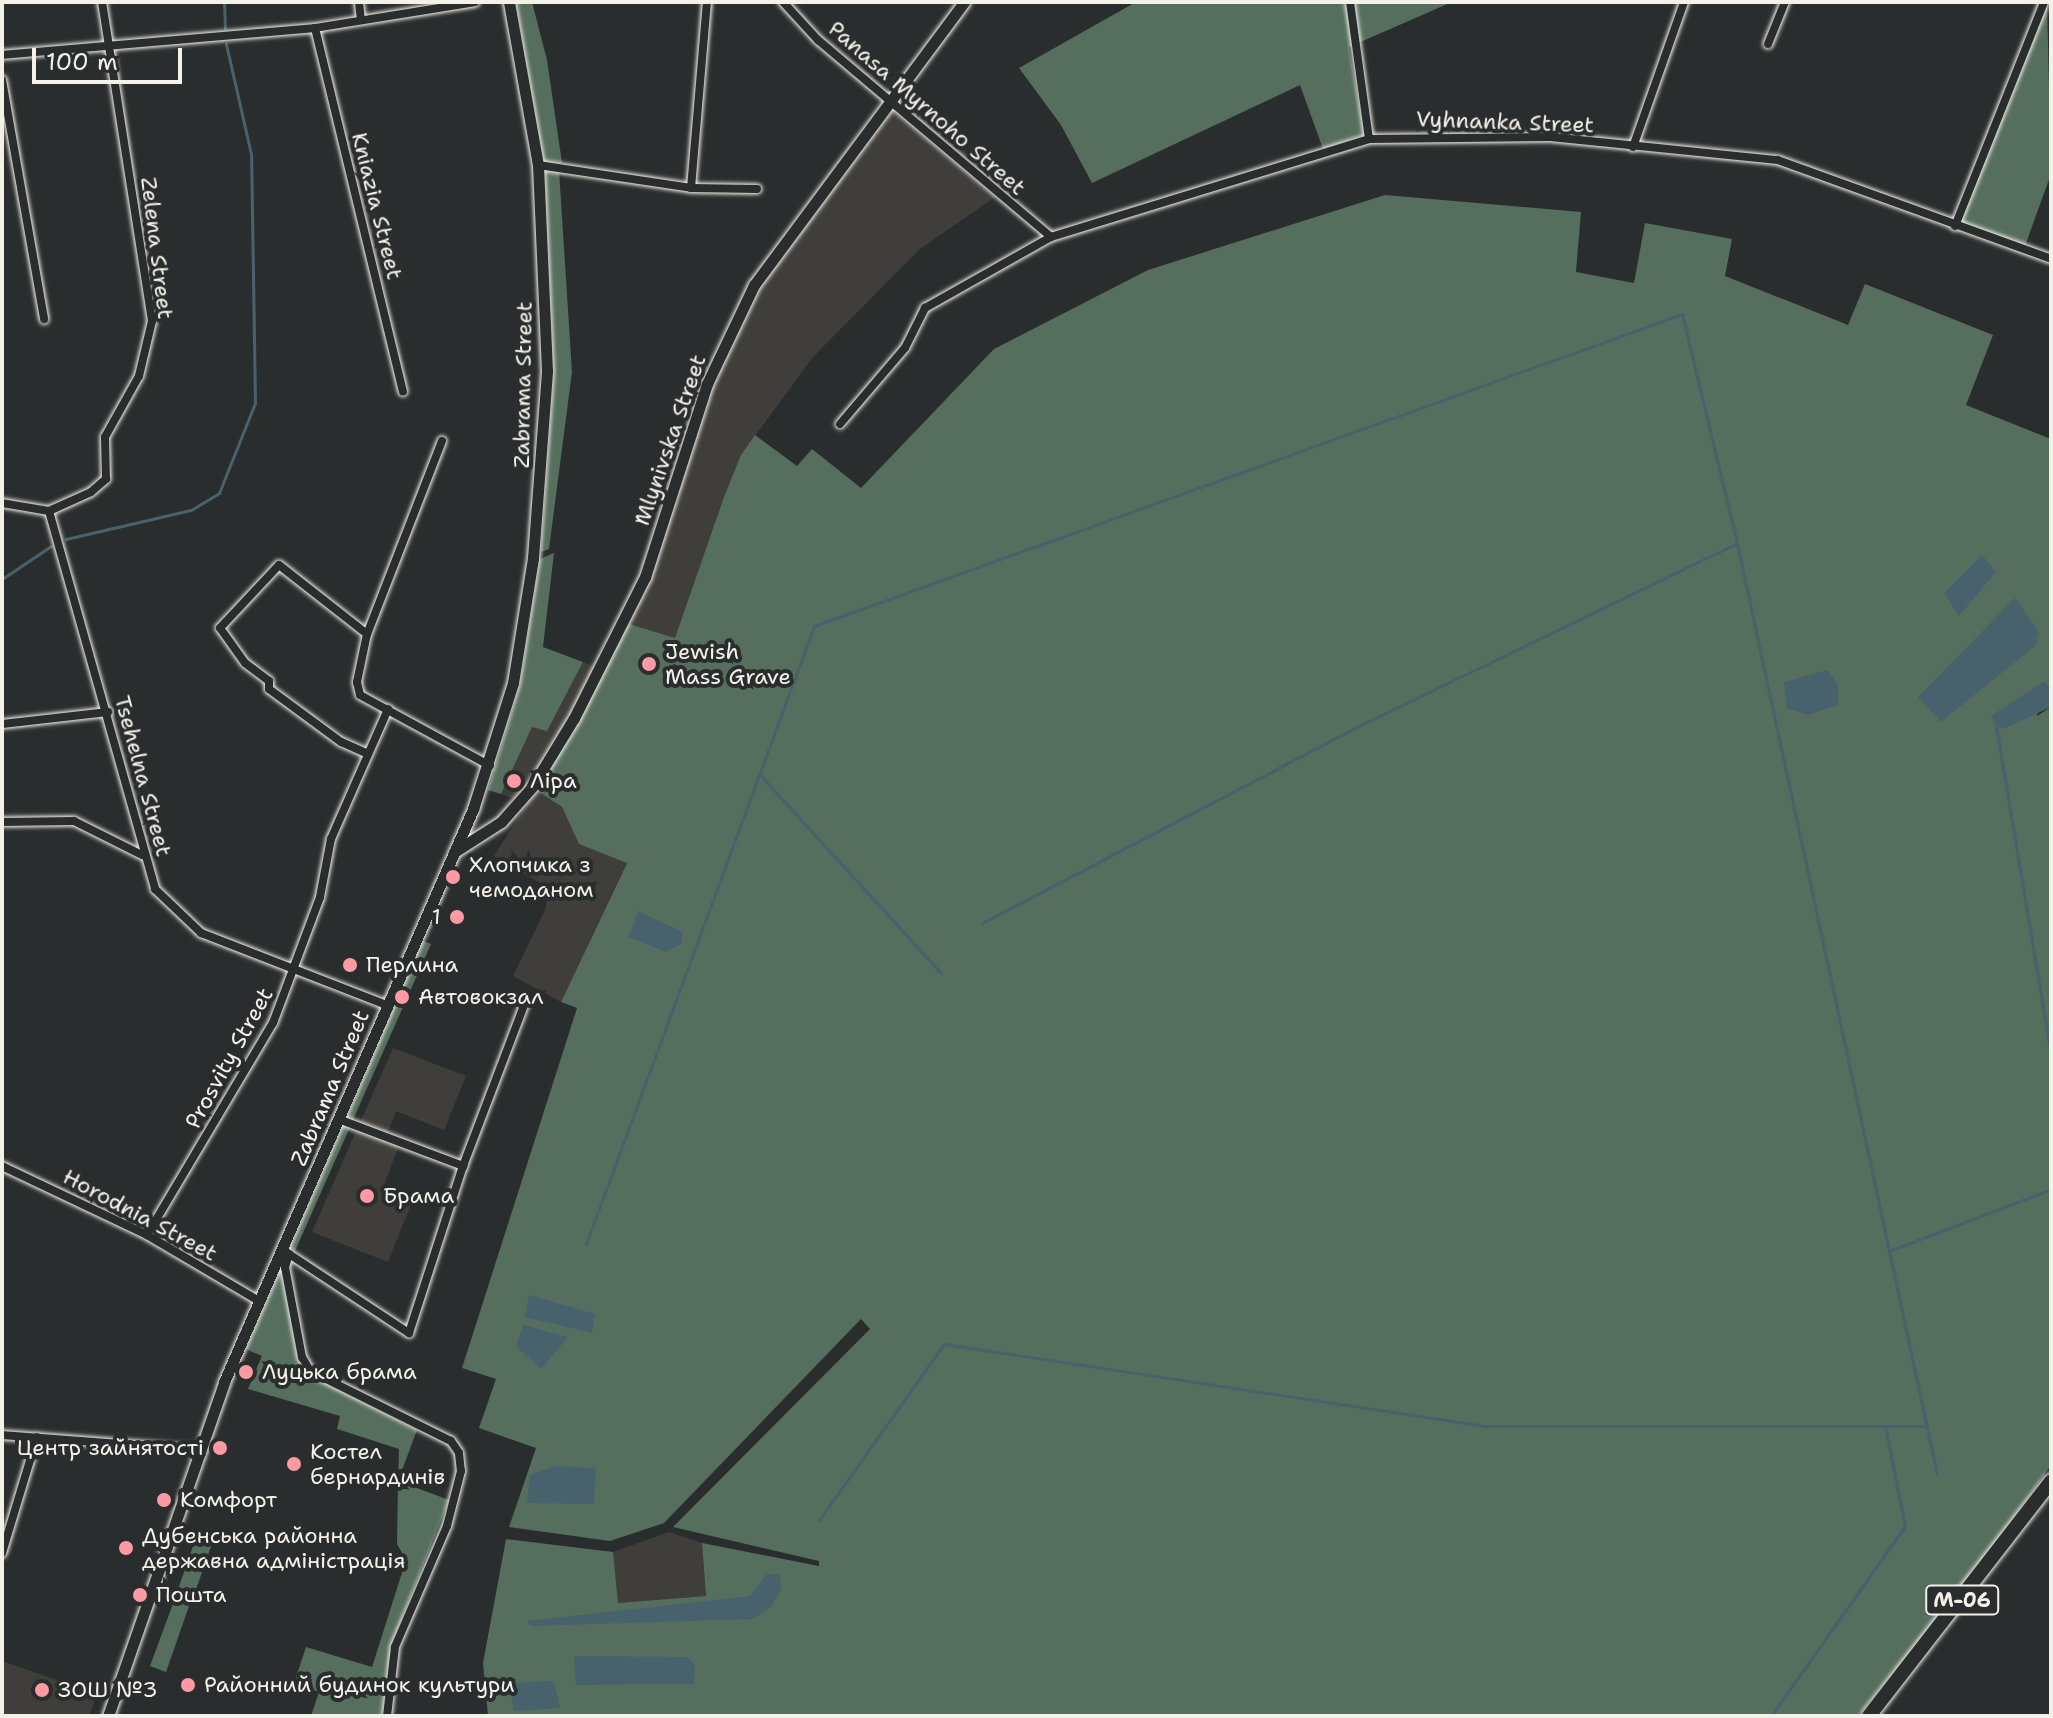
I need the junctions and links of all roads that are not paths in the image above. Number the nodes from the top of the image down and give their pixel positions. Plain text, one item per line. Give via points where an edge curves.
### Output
1 (102, 2) edge
2 (359, 2) edge
3 (475, 2) edge
4 (509, 2) edge
5 (707, 2) edge
6 (783, 2) edge
7 (964, 2) edge
8 (1350, 2) edge
9 (1684, 2) edge
10 (1785, 2) edge
11 (2044, 2) edge
12 (361, 20) junction
13 (315, 28) junction
14 (109, 42) junction
15 (1768, 44) dead end
16 (2, 55) edge
17 (2, 80) edge
18 (891, 104) junction
19 (1369, 139) junction
20 (1633, 147) junction
21 (538, 165) junction
22 (691, 188) junction
23 (757, 189) dead end
24 (1955, 226) junction
25 (1051, 237) junction
26 (2051, 259) edge
27 (44, 319) dead end
28 (403, 392) dead end
29 (840, 424) dead end
30 (442, 441) dead end
31 (2, 503) edge
32 (49, 511) junction
33 (367, 634) junction
34 (388, 709) junction
35 (108, 712) junction
36 (2, 724) edge
37 (366, 753) junction
38 (490, 766) junction
39 (2, 822) edge
40 (454, 852) junction
41 (142, 855) junction
42 (295, 972) junction
43 (525, 1003) dead end
44 (387, 1005) junction
45 (338, 1119) junction
46 (2, 1166) edge
47 (463, 1166) junction
48 (147, 1235) junction
49 (285, 1251) junction
50 (259, 1301) junction
51 (2, 1435) edge
52 (37, 1437) junction
53 (202, 1450) junction
54 (2051, 1481) edge
55 (2, 1553) edge
56 (108, 1716) edge
57 (387, 1716) edge
58 (1869, 1716) edge

1 - 14 street
2 - 12 street
3 - 12 street
4 - 21 main road, Zabrama Street
5 - 22 street
6 - 18 street, Panasa Myrnoho Street
7 - 18 main road, Mlynivska Street
8 - 19 street
9 - 20 street
10 - 15 street
11 - 24 street
12 - 13 street
13 - 14 street
13 - 28 street, Kniazia Street
14 - 16 street
14 - 32 street, Zelena Street via 152,321 139,376 105,437 106,479
17 - 27 street
18 - 25 street, Panasa Myrnoho Street
18 - 40 main road, Mlynivska Street via 754,285 707,384 645,577 574,718 532,787 501,822
19 - 20 street, Vyhnanka Street via 1442,134 1550,137
19 - 25 street, Vyhnanka Street
20 - 24 street, Vyhnanka Street via 1778,160
21 - 22 street
21 - 38 main road, Zabrama Street via 544,239 544,453 513,683
22 - 23 street
24 - 26 street, Vyhnanka Street
25 - 29 street, Vyhnanka Street via 925,308 905,348
30 - 33 street
31 - 32 street
32 - 35 street, Tsehelna Street
33 - 34 street via 357,682 360,695
33 - 37 street via 279,565 220,628 245,663 269,681 269,689 341,742
34 - 37 street, Prosvity Street
34 - 38 street
35 - 36 street
35 - 41 street, Tsehelna Street
37 - 42 street, Prosvity Street via 331,839 320,897
38 - 40 main road, Zabrama Street
39 - 41 street via 74,821
40 - 44 main road, Zabrama Street
41 - 42 street, Tsehelna Street via 155,889 201,933
42 - 44 street, Tsehelna Street
42 - 48 street, Prosvity Street via 273,1023
43 - 47 street
44 - 45 main road, Zabrama Street
45 - 47 street
45 - 49 main road, Zabrama Street
46 - 48 street, Horodnia Street
47 - 49 street via 409,1333
48 - 50 street, Horodnia Street
49 - 50 main road, Zabrama Street
49 - 57 street via 302,1357 310,1371 451,1441 459,1453 461,1471 447,1526 395,1647
50 - 53 main road, Zabrama Street
51 - 52 street
52 - 53 street
52 - 55 street
53 - 56 main road, Zabrama Street
54 - 58 highway, М-06

